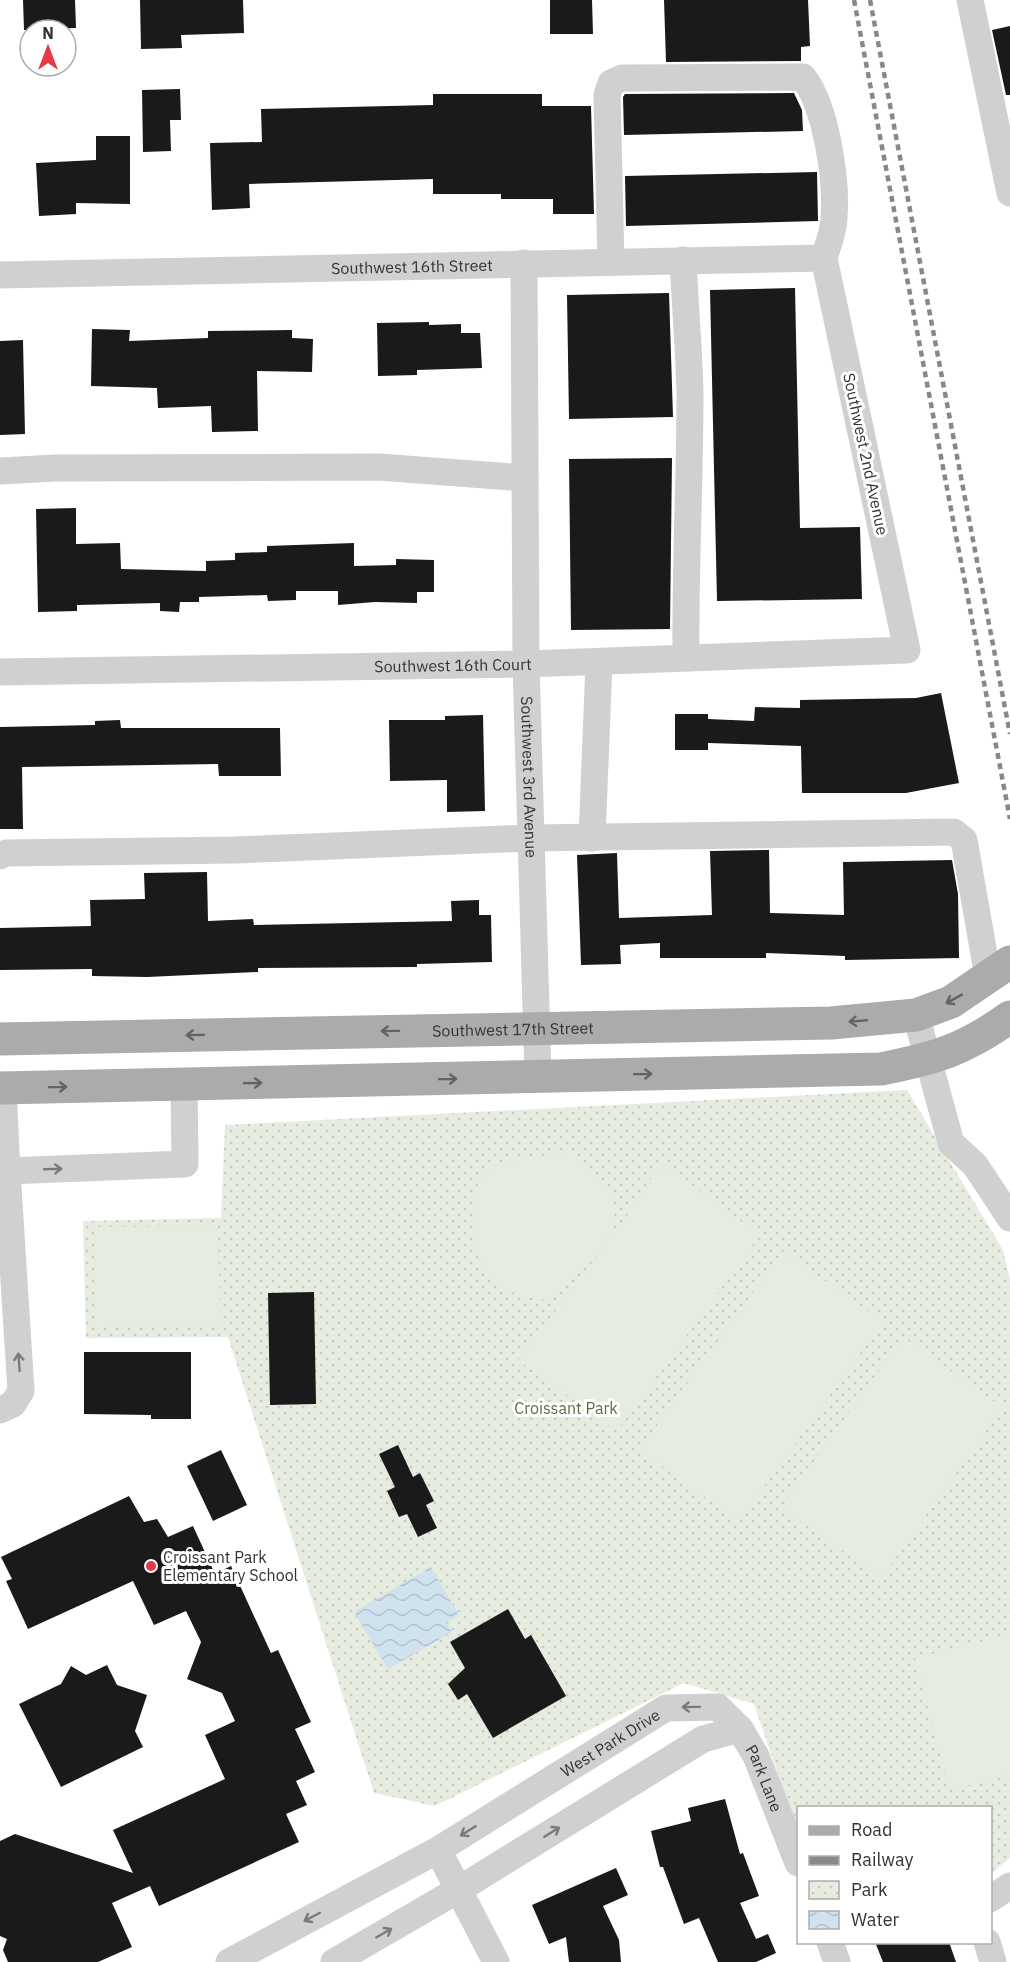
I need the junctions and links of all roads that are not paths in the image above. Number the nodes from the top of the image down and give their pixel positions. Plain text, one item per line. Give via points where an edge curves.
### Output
1 (970, 0) edge
2 (1010, 193) edge
3 (825, 258) junction
4 (683, 260) junction
5 (611, 262) junction
6 (524, 263) junction
7 (0, 275) edge
8 (0, 471) edge
9 (525, 478) junction
10 (907, 650) joint
11 (686, 658) junction
12 (599, 662) junction
13 (526, 664) junction
14 (0, 672) edge
15 (531, 838) junction
16 (592, 838) junction
17 (0, 856) edge
18 (999, 969) edge
19 (916, 1015) junction
20 (1010, 1017) edge
21 (535, 1027) junction
22 (0, 1039) edge
23 (928, 1060) junction
24 (538, 1077) junction
25 (184, 1084) junction
26 (2, 1088) edge
27 (3, 1171) edge
28 (1010, 1218) edge
29 (0, 1410) edge
30 (740, 1729) junction
31 (438, 1850) junction
32 (797, 1860) edge
33 (1010, 1886) edge
34 (458, 1890) junction
35 (992, 1898) edge
36 (831, 1944) edge
37 (988, 1944) edge
38 (229, 1962) edge
39 (334, 1962) edge
40 (496, 1962) edge
41 (837, 1962) edge
42 (993, 1962) edge

1 - 2 street
3 - 4 street, Southwest 16th Street
3 - 5 street via 834,218 829,142 811,86 803,77 622,78 611,83 608,95
3 - 10 street, Southwest 2nd Avenue
4 - 5 street, Southwest 16th Street
4 - 11 street via 690,390
5 - 6 street, Southwest 16th Street
6 - 7 street, Southwest 16th Street
6 - 9 street, Southwest 3rd Avenue
8 - 9 street via 379,467
9 - 13 street, Southwest 3rd Avenue
10 - 11 street, Southwest 16th Court
11 - 12 street, Southwest 16th Court
12 - 13 street, Southwest 16th Court
12 - 16 street
13 - 14 street, Southwest 16th Court
13 - 15 street, Southwest 3rd Avenue
15 - 16 street
15 - 17 street
15 - 21 street, Southwest 3rd Avenue
16 - 18 street via 954,832 964,840
18 -> 19 main road, Southwest 17th Street via 951,1002
19 -> 21 main road, Southwest 17th Street via 831,1023
19 - 23 street
20 - 23 main road via 958,1050
21 -> 22 main road, Southwest 17th Street
21 - 24 street, Southwest 3rd Avenue
24 -> 23 main road via 881,1070
23 - 28 street via 951,1143 975,1165
25 -> 24 main road
26 -> 25 main road
27 -> 25 street via 185,1164
26 - 27 street
29 -> 27 street via 13,1404 21,1391
30 -> 31 street, West Park Drive via 718,1707 666,1708
30 - 32 street, Park Lane via 756,1756
34 -> 30 street via 703,1739
31 - 34 street
31 -> 38 street, West Park Drive
33 - 35 street
39 -> 34 street
34 - 40 street
36 - 41 street
37 - 42 street

